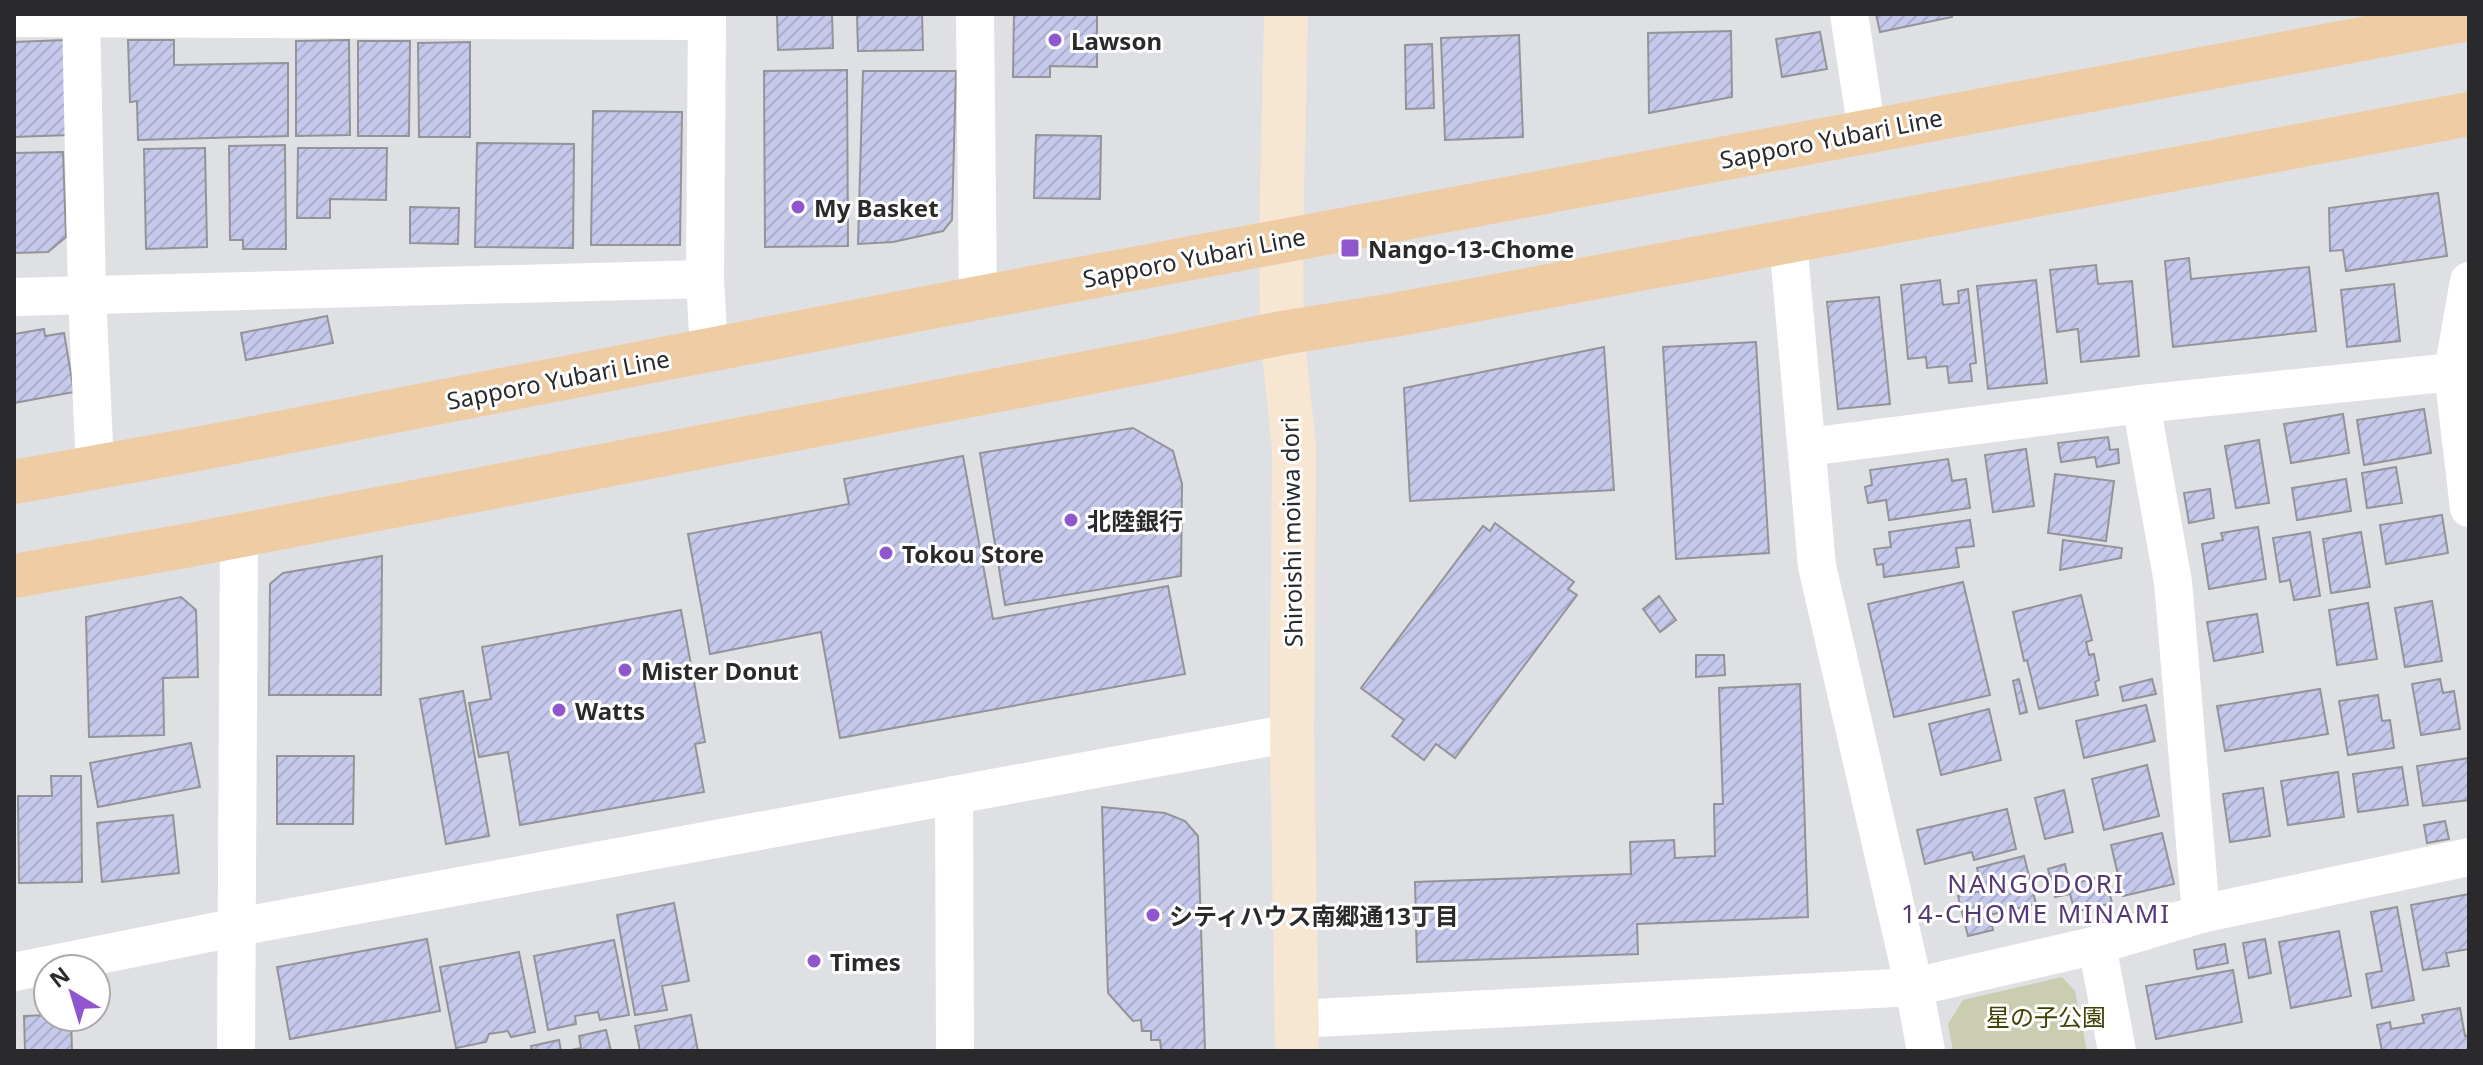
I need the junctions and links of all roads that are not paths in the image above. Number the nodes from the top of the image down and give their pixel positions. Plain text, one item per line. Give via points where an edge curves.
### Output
1 (975, 14) edge
2 (1286, 14) edge
3 (1849, 14) edge
4 (81, 15) edge
5 (707, 17) edge
6 (14, 18) edge
7 (2452, 22) edge
8 (2458, 116) edge
9 (1867, 132) junction
10 (1281, 241) junction
11 (1788, 241) junction
12 (705, 279) junction
13 (2469, 281) edge
14 (87, 295) junction
15 (14, 297) edge
16 (978, 298) junction
17 (1282, 333) junction
18 (709, 350) junction
19 (2453, 372) junction
20 (2141, 404) junction
21 (1808, 447) junction
22 (95, 467) junction
23 (14, 482) edge
24 (2469, 508) edge
25 (239, 535) junction
26 (14, 576) edge
27 (1292, 733) junction
28 (954, 795) junction
29 (2469, 857) edge
30 (2201, 914) junction
31 (238, 927) junction
32 (2097, 945) junction
33 (14, 972) edge
34 (1914, 987) junction
35 (1297, 1035) edge
36 (236, 1051) edge
37 (955, 1051) edge
38 (1926, 1051) edge
39 (2117, 1051) edge

1 - 16 street
2 - 10 main road, Shiroishi moiwa dori
3 - 9 street
4 - 5 street
4 - 6 street
4 - 14 street
5 - 12 street
7 - 9 main road, Sapporo Yubari Line
8 - 11 main road
9 - 10 main road, Sapporo Yubari Line
10 - 16 main road, Sapporo Yubari Line
10 - 17 main road, Shiroishi moiwa dori
11 - 17 main road
11 - 21 street
12 - 14 street
12 - 18 street
13 - 19 street
14 - 15 street
14 - 22 street
16 - 18 main road, Sapporo Yubari Line
17 - 25 main road
17 - 27 main road, Shiroishi moiwa dori via 1294,447
18 - 22 main road, Sapporo Yubari Line
19 - 20 street
19 - 24 street
20 - 21 street
20 - 30 street via 2173,582
21 - 34 street via 1817,566
22 - 23 main road, Sapporo Yubari Line
25 - 26 main road
25 - 31 street
27 - 28 street
27 - 35 main road, Shiroishi moiwa dori
28 - 31 street
28 - 37 street
29 - 30 street
30 - 32 street
31 - 33 street
31 - 36 street
32 - 34 street
32 - 39 street
34 - 35 street
34 - 38 street

